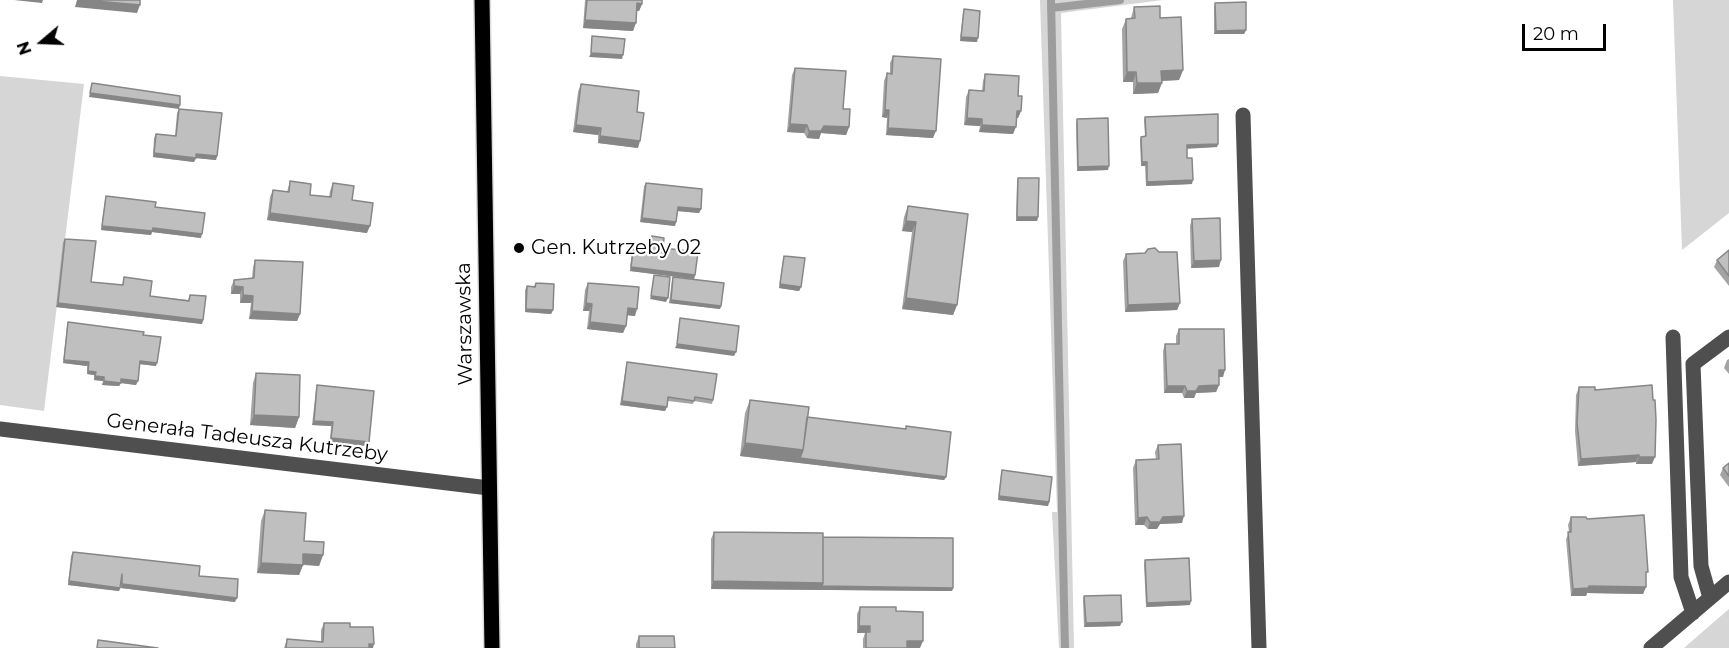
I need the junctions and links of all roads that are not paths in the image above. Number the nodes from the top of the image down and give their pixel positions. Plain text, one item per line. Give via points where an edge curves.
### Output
1 (482, 0) edge
2 (1244, 115) dead end
3 (1673, 337) dead end
4 (1729, 337) edge
5 (0, 429) edge
6 (489, 488) junction
7 (1729, 582) edge
8 (1710, 598) junction
9 (1693, 613) junction
10 (492, 648) edge
11 (1259, 648) edge
12 (1651, 648) edge

1 - 6 main road, Warszawska
2 - 11 street
3 - 9 street via 1681,577
4 - 8 street via 1693,364 1701,566
5 - 6 street, Generała Tadeusza Kutrzeby
6 - 10 main road, Warszawska
7 - 8 street
8 - 9 street
9 - 12 street

